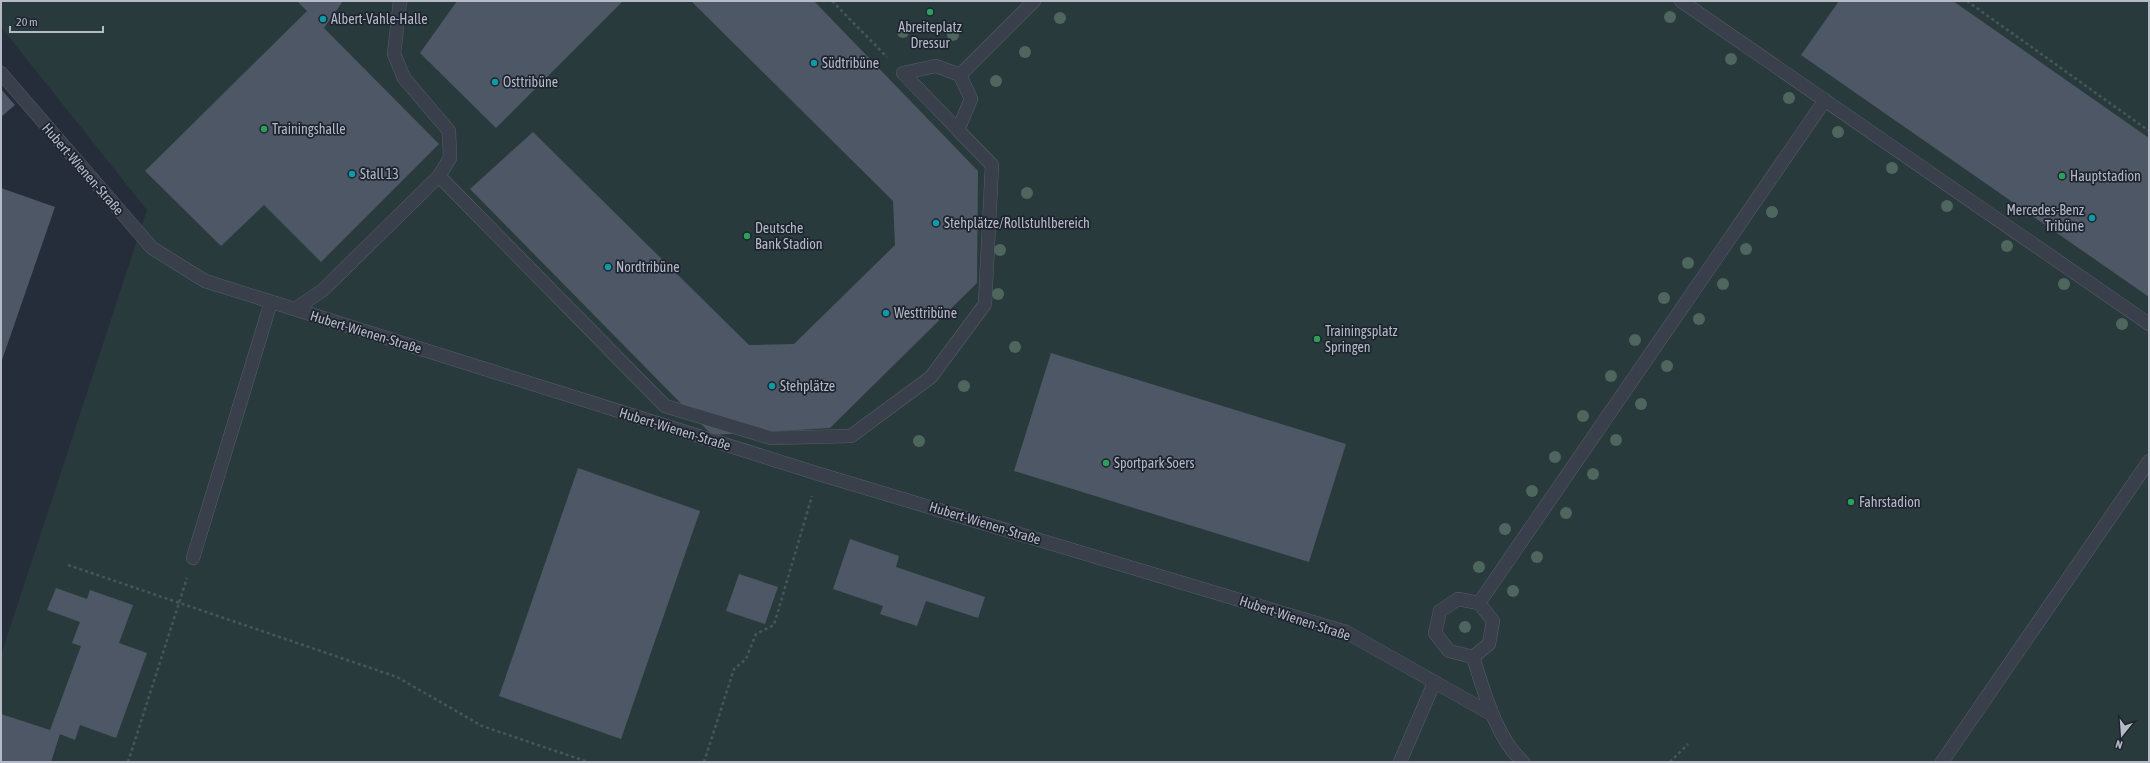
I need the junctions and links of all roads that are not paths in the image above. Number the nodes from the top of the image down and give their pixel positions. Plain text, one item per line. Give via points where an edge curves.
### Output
1 (400, 1) edge
2 (1034, 1) edge
3 (1681, 1) edge
4 (1, 73) edge
5 (960, 75) junction
6 (1825, 100) junction
7 (958, 130) junction
8 (439, 176) junction
9 (271, 302) junction
10 (294, 309) junction
11 (2149, 324) edge
12 (2149, 461) edge
13 (192, 558) dead end
14 (1478, 603) junction
15 (1473, 657) junction
16 (1434, 683) junction
17 (1493, 716) junction
18 (1400, 762) edge
19 (1523, 762) edge
20 (1942, 762) edge

1 - 8 lane via 394,54 404,78 449,131 450,158
2 - 5 lane
3 - 6 lane
4 - 9 lane, Hubert-Wienen-Straße via 152,248 205,281
5 - 7 lane via 971,99
5 - 7 lane via 936,66 903,73
6 - 11 lane
6 - 14 lane
7 - 8 lane via 992,166 985,304 931,377 851,436 772,438 665,406
8 - 10 lane via 323,290
9 - 10 lane, Hubert-Wienen-Straße
9 - 13 lane
10 - 16 lane, Hubert-Wienen-Straße via 819,474 1346,632
12 - 20 lane
14 - 15 lane via 1493,621 1489,644
14 - 15 lane via 1458,599 1440,611 1435,633 1449,651
15 - 17 lane
16 - 17 lane, Hubert-Wienen-Straße
16 - 18 lane
17 - 19 lane via 1515,755

